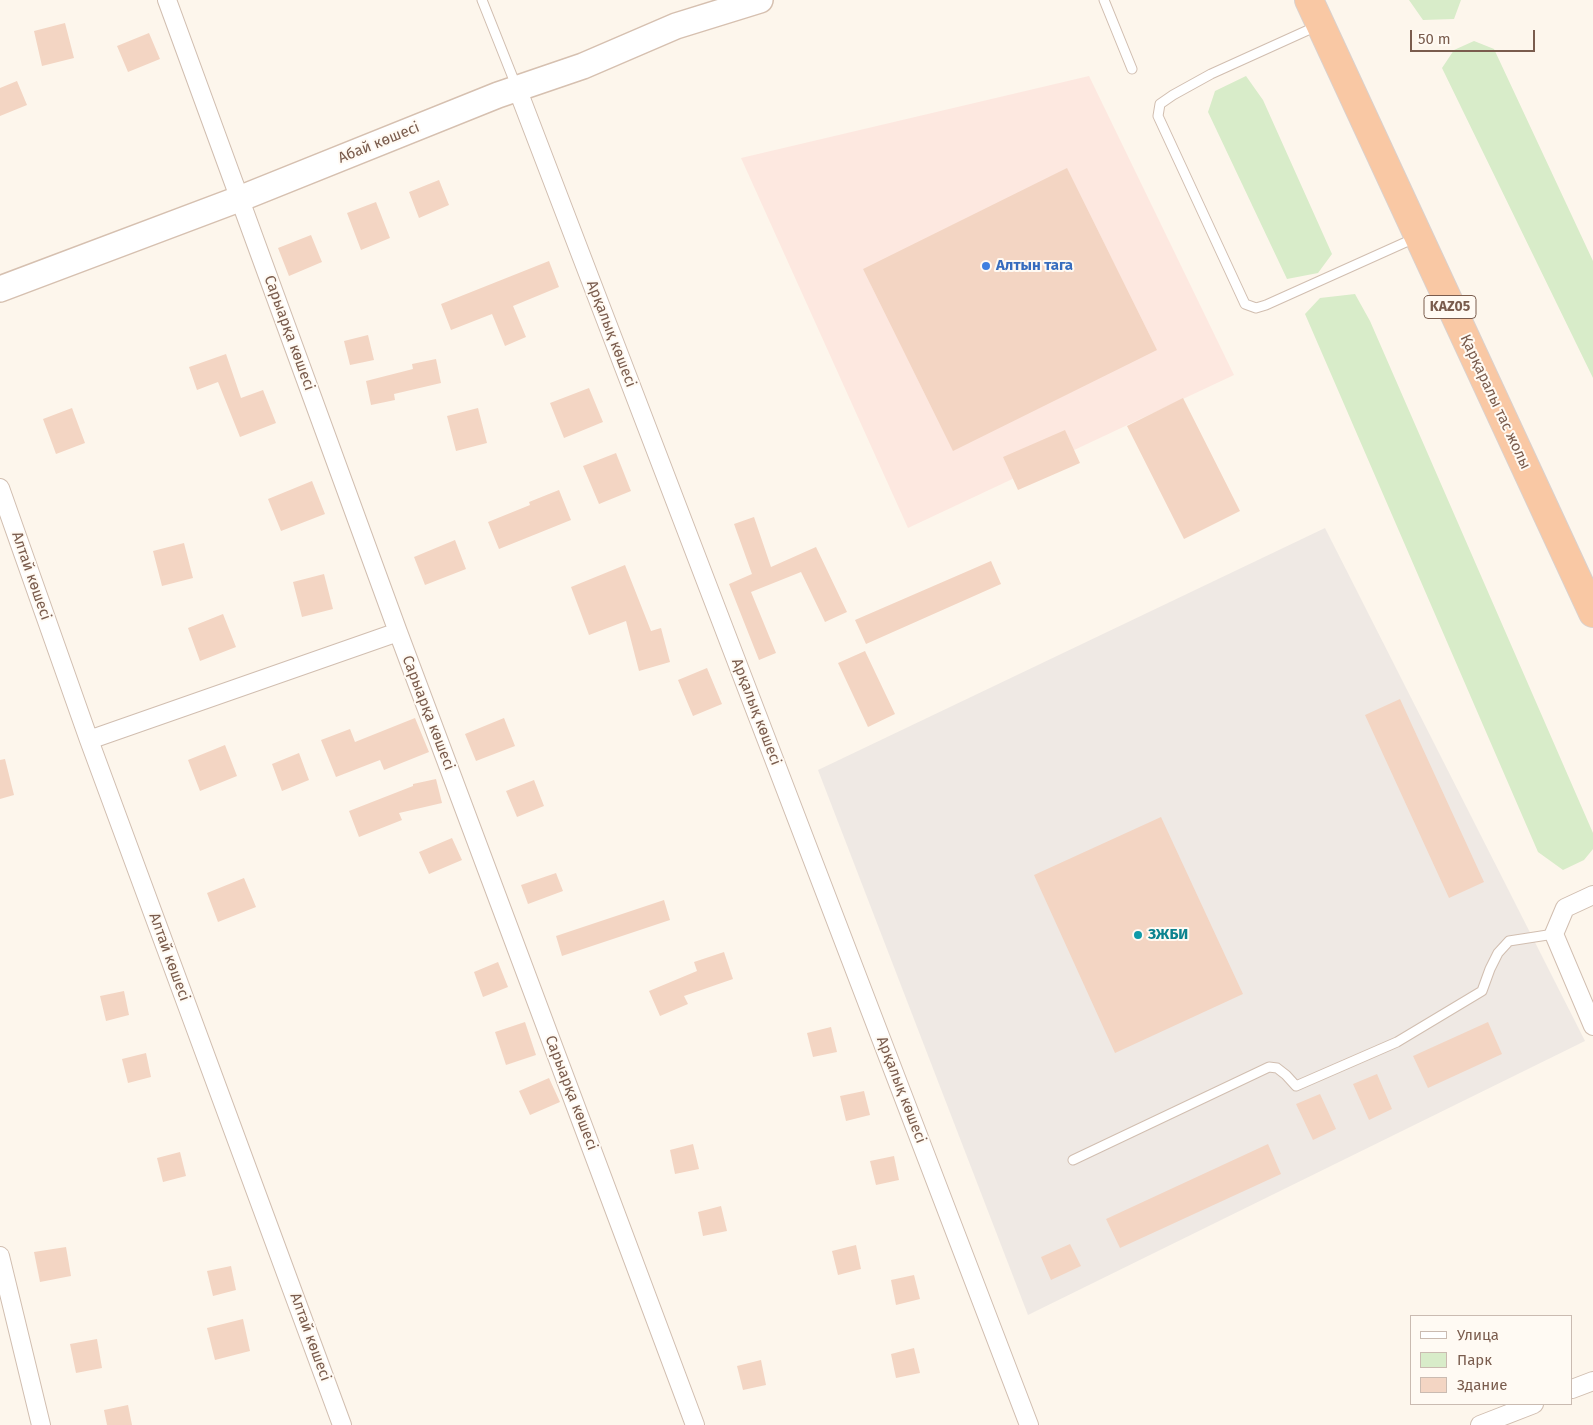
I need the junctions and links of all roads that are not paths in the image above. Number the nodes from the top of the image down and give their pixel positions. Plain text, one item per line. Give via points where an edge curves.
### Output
1 (166, 0) edge
2 (482, 0) edge
3 (760, 0) edge
4 (1104, 0) edge
5 (1309, 0) edge
6 (1320, 24) junction
7 (1132, 68) dead end
8 (518, 88) junction
9 (239, 198) junction
10 (1418, 237) junction
11 (0, 290) edge
12 (0, 488) edge
13 (1593, 613) edge
14 (398, 632) junction
15 (89, 740) junction
16 (1593, 895) edge
17 (1554, 934) junction
18 (1593, 1026) edge
19 (1073, 1160) dead end
20 (0, 1256) edge
21 (1593, 1381) edge
22 (1573, 1389) edge
23 (1531, 1405) edge
24 (41, 1425) edge
25 (342, 1425) edge
26 (695, 1425) edge
27 (1029, 1425) edge
28 (1480, 1425) edge

1 - 9 street, Сарыарқа көшесі
2 - 8 lane, Арқалық көшесі
3 - 8 main road, Абай көшесі via 676,26 583,66
4 - 7 lane
5 - 6 highway, Қарқаралы тас жолы / KАZ05
6 - 10 highway, Қарқаралы тас жолы / KАZ05
6 - 10 lane via 1173,95 1160,104 1158,116 1245,304 1256,308
8 - 9 main road, Абай көшесі
8 - 27 street, Арқалық көшесі
9 - 11 main road, Абай көшесі
9 - 14 street, Сарыарқа көшесі
10 - 13 highway, Қарқаралы тас жолы / KАZ05
12 - 15 street, Алтай көшесі
14 - 15 street
14 - 26 street, Сарыарқа көшесі
15 - 25 street, Алтай көшесі
16 - 17 street via 1565,908
17 - 18 street
17 - 19 lane via 1509,941 1498,953 1482,991 1397,1042 1296,1086 1277,1068 1269,1067
20 - 24 street
21 - 22 street
23 - 28 street

